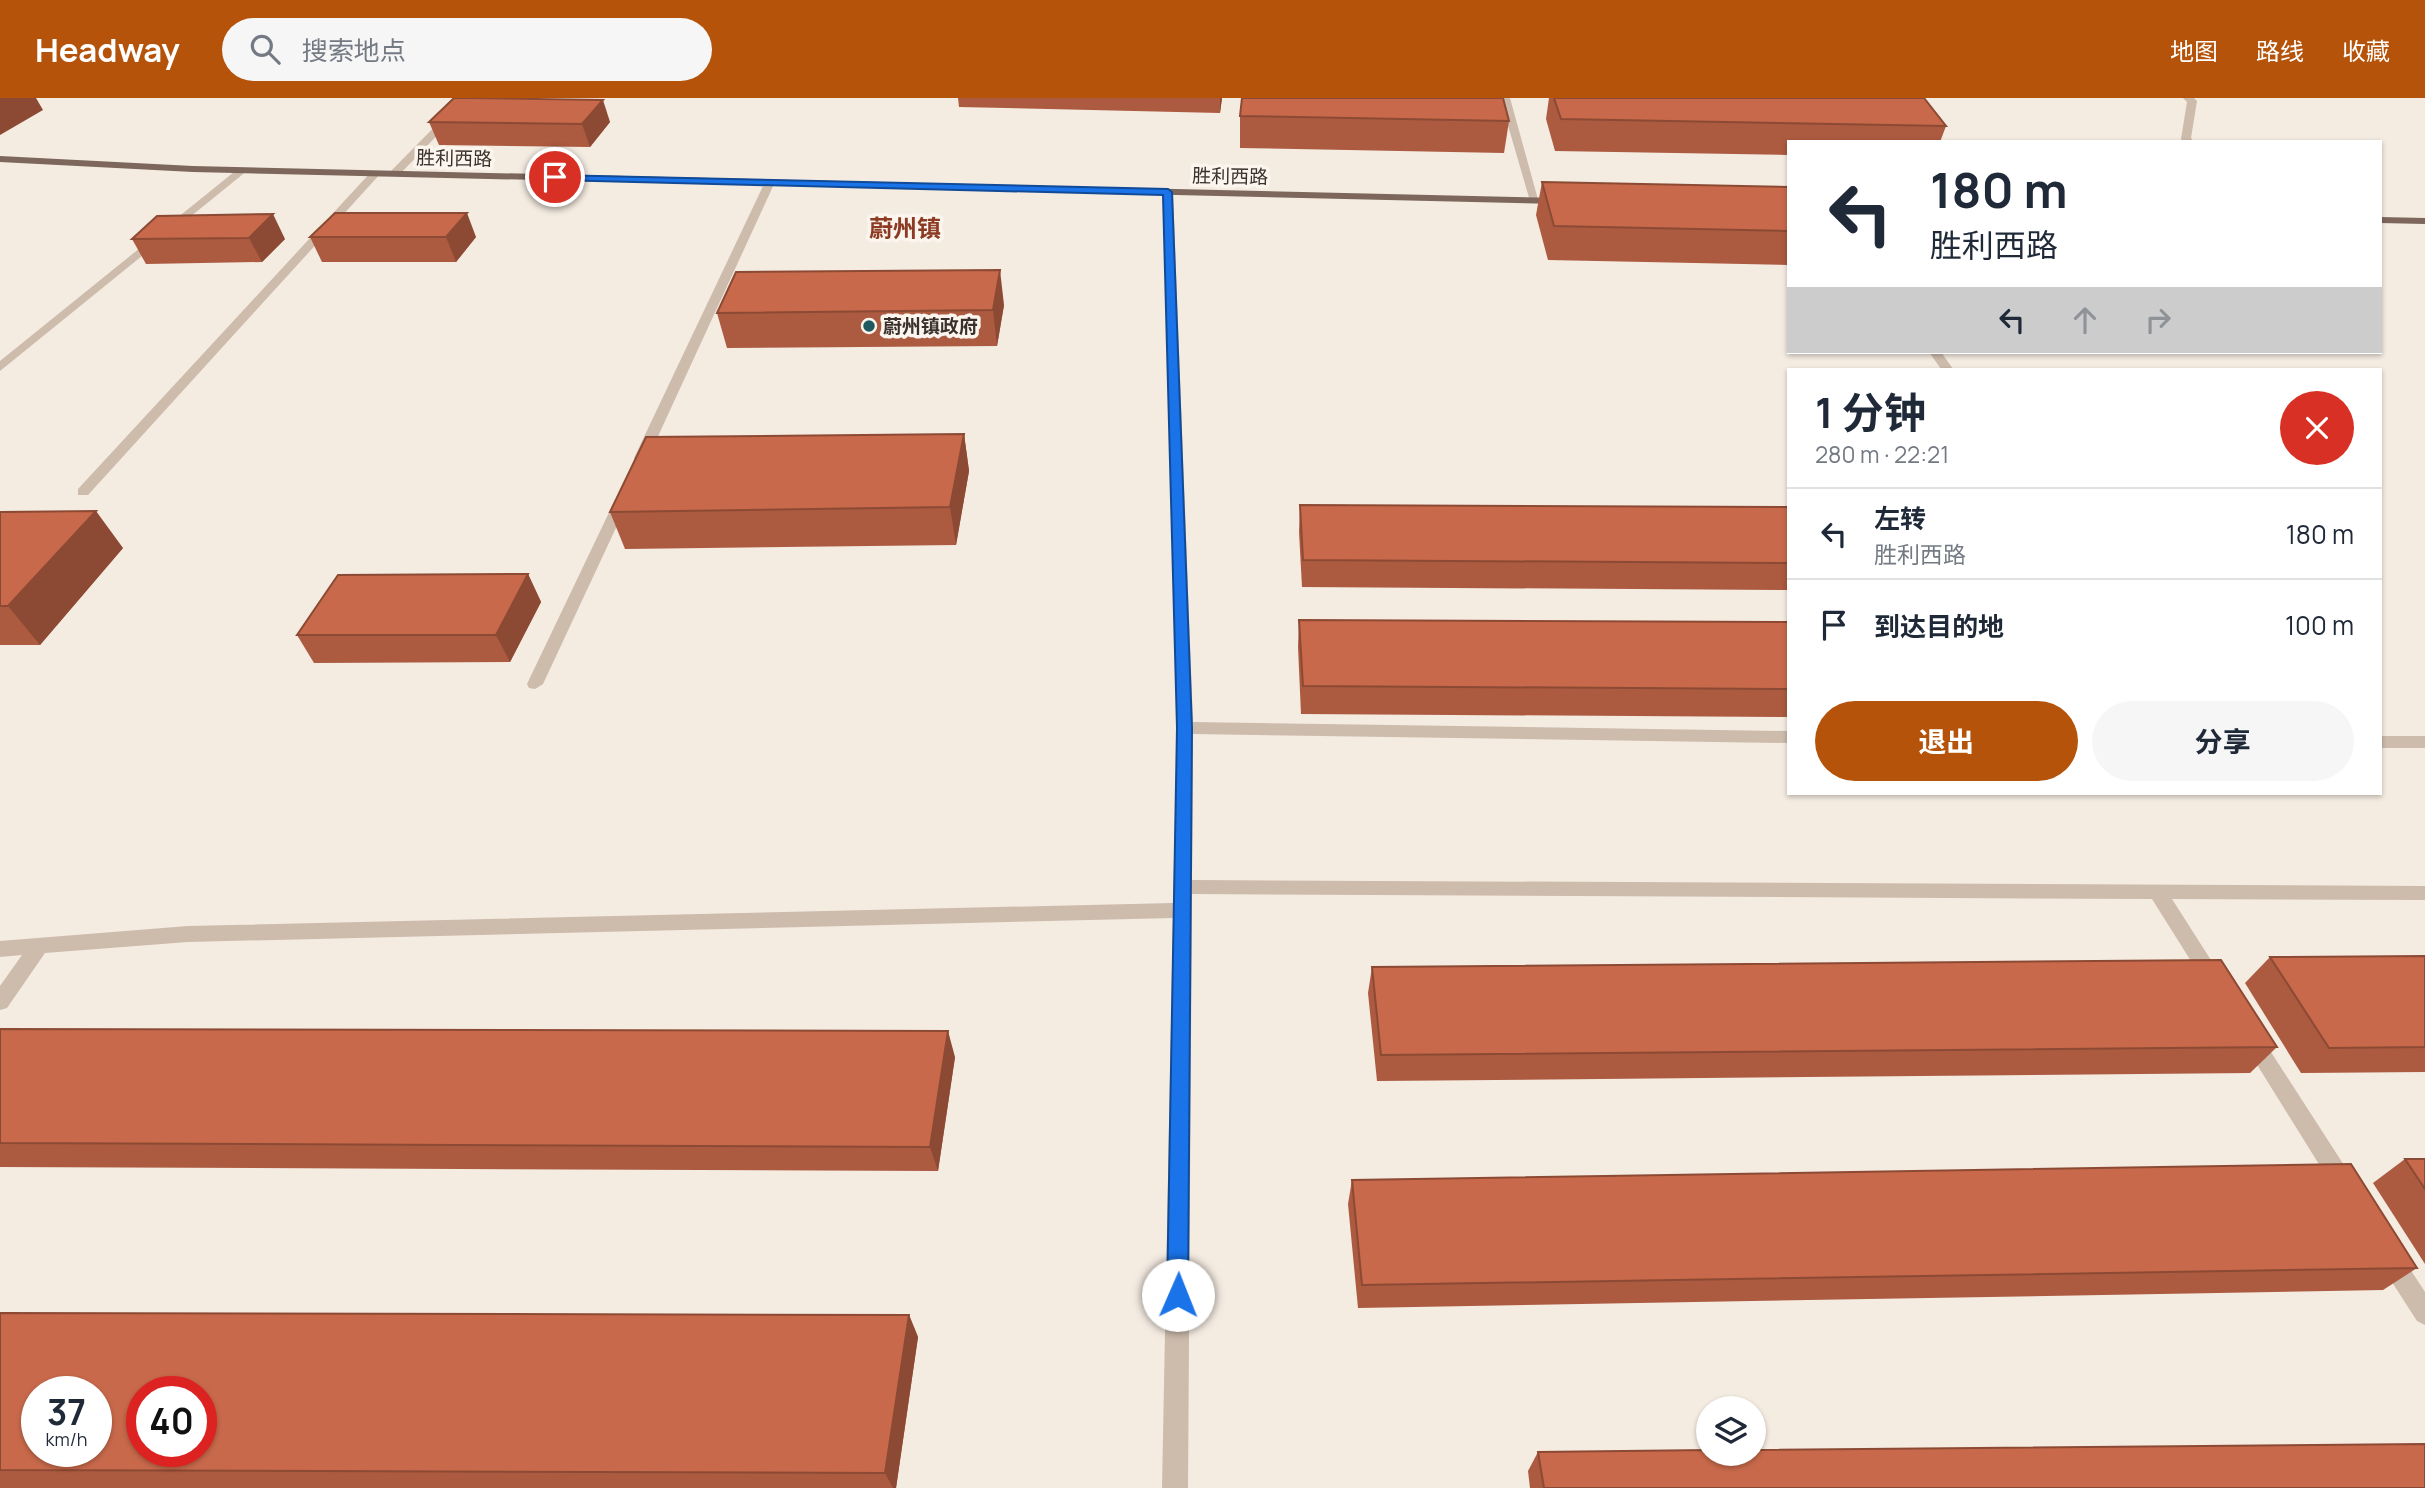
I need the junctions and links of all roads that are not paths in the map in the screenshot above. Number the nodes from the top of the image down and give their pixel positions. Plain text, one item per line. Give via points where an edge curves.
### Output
1 (468, 98) edge
2 (1506, 98) edge
3 (2188, 98) edge
4 (2187, 140) edge
5 (0, 159) edge
6 (243, 170) junction
7 (376, 173) junction
8 (394, 174) junction
9 (770, 183) junction
10 (1168, 192) junction
11 (1535, 201) junction
12 (1575, 202) edge
13 (2382, 220) edge
14 (2425, 221) edge
15 (0, 367) edge
16 (83, 492) dead end
17 (536, 684) dead end
18 (1185, 728) junction
19 (1787, 737) edge
20 (2382, 742) edge
21 (2425, 742) edge
22 (1183, 887) junction
23 (2158, 892) junction
24 (2425, 893) edge
25 (1183, 910) junction
26 (39, 946) junction
27 (0, 949) edge
28 (2225, 998) edge
29 (0, 1002) edge
30 (2240, 1021) edge
31 (2351, 1196) edge
32 (2381, 1243) edge
33 (2425, 1313) edge
34 (1175, 1488) edge

1 - 8 street
2 - 11 street
3 - 4 street via 2192,101
5 - 6 main road, 胜利西路
6 - 7 main road, 胜利西路
6 - 15 street
7 - 8 main road, 胜利西路
7 - 16 street
8 - 9 main road, 胜利西路
9 - 10 main road, 胜利西路
9 - 17 street
10 - 11 main road, 胜利西路
10 - 18 street
11 - 12 main road, 胜利西路
13 - 14 main road
18 - 19 street
18 - 22 street
20 - 21 street
22 - 23 street
22 - 25 street
23 - 24 street
23 - 28 street
25 - 26 street via 188,934
25 - 34 street
26 - 27 street
26 - 29 street
30 - 31 street
32 - 33 street

